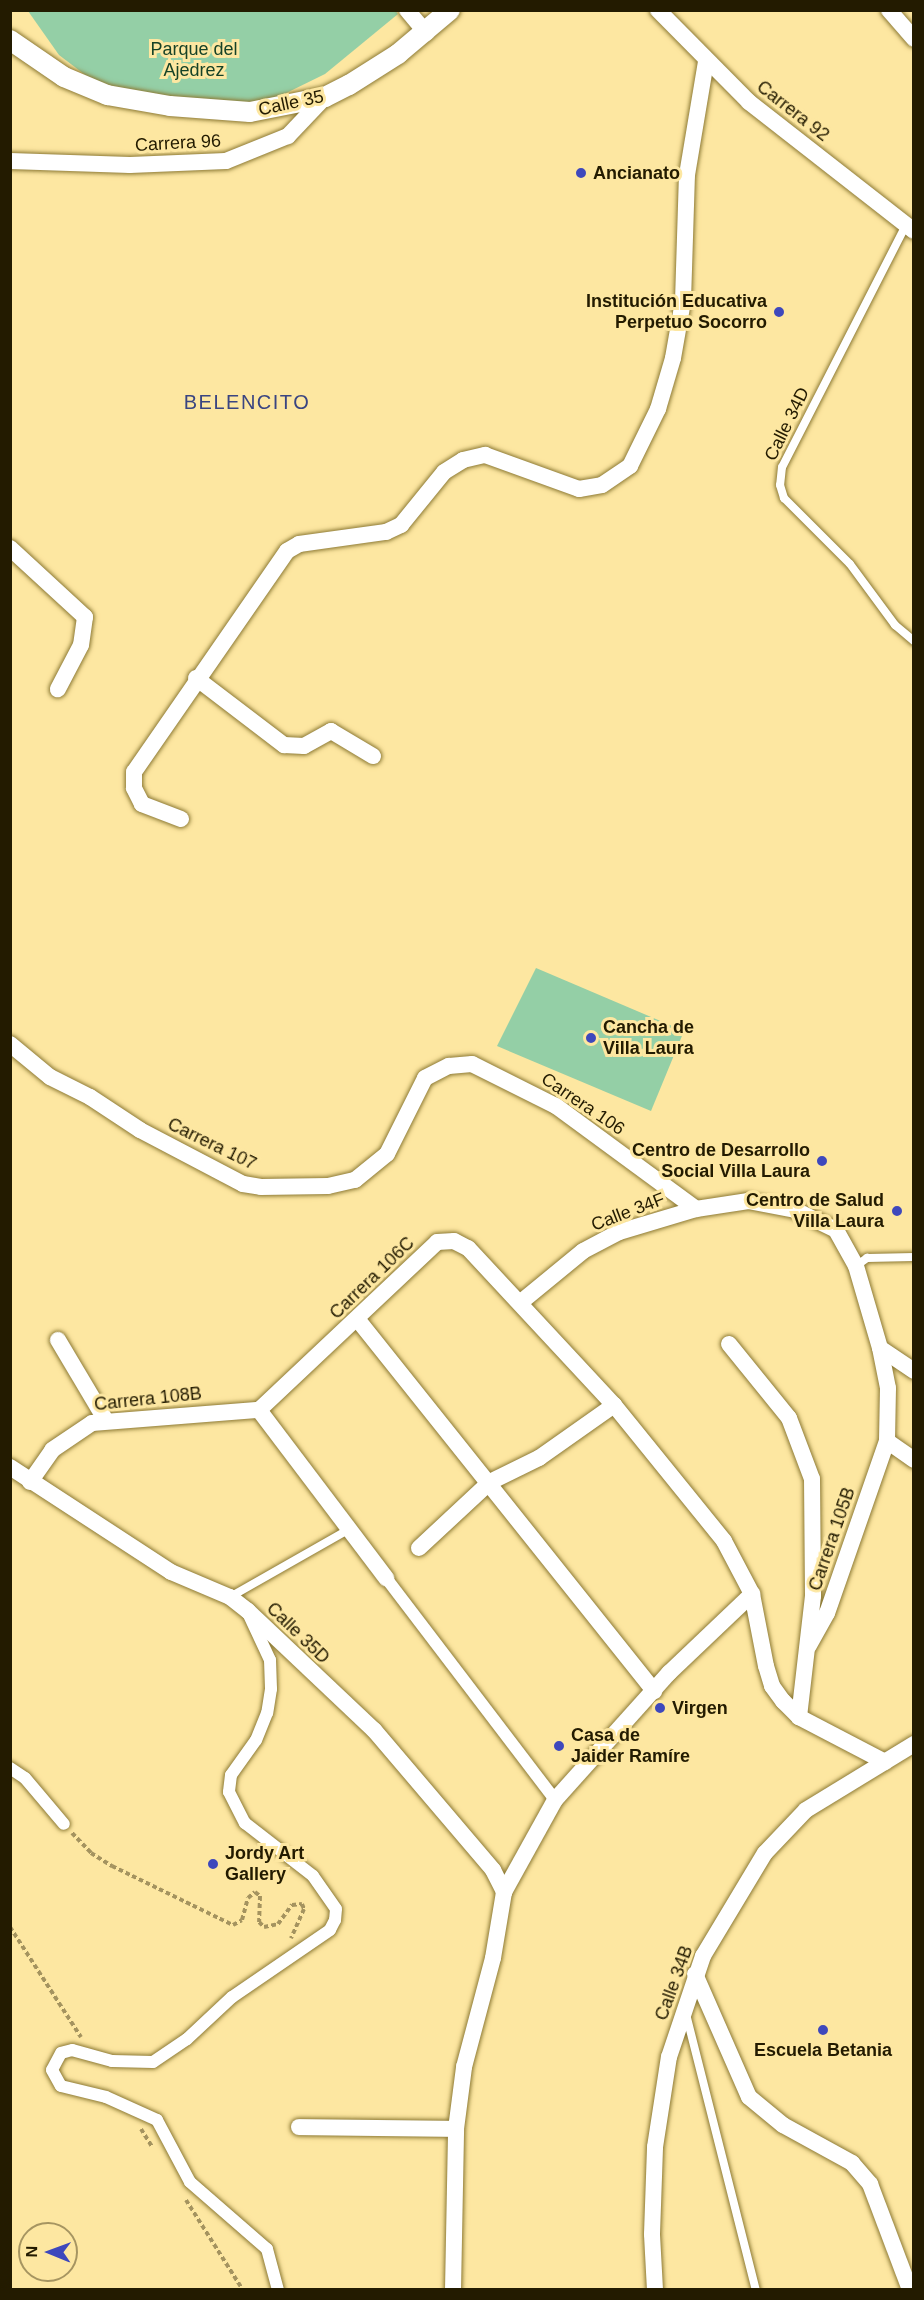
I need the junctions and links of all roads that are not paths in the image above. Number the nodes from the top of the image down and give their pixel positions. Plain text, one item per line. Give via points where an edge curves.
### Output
1 (407, 10) edge
2 (450, 10) edge
3 (658, 10) edge
4 (889, 10) edge
5 (426, 33) junction
6 (912, 33) edge
7 (10, 40) edge
8 (706, 61) junction
9 (325, 97) junction
10 (10, 160) edge
11 (911, 225) edge
12 (10, 548) edge
13 (914, 641) edge
14 (196, 678) junction
15 (58, 689) dead end
16 (373, 756) dead end
17 (181, 819) dead end
18 (11, 1044) edge
19 (472, 1064) joint
20 (696, 1209) junction
21 (914, 1257) edge
22 (856, 1266) junction
23 (521, 1302) junction
24 (358, 1320) junction
25 (58, 1340) dead end
26 (729, 1344) dead end
27 (880, 1348) junction
28 (914, 1371) edge
29 (614, 1405) junction
30 (259, 1410) junction
31 (106, 1421) junction
32 (887, 1441) junction
33 (914, 1460) edge
34 (10, 1467) edge
35 (30, 1482) junction
36 (490, 1482) junction
37 (348, 1530) junction
38 (419, 1548) dead end
39 (386, 1578) joint
40 (752, 1594) junction
41 (230, 1597) junction
42 (248, 1611) junction
43 (809, 1646) junction
44 (654, 1691) junction
45 (799, 1717) junction
46 (914, 1744) edge
47 (885, 1762) junction
48 (10, 1768) edge
49 (555, 1800) junction
50 (64, 1824) road end
51 (504, 1892) junction
52 (695, 1974) junction
53 (684, 2007) junction
54 (299, 2127) dead end
55 (456, 2129) junction
56 (278, 2289) edge
57 (453, 2289) edge
58 (656, 2289) edge
59 (756, 2289) edge
60 (910, 2289) edge

1 - 5 street
2 - 5 street, Calle 35
3 - 8 street, Carrera 92
4 - 6 street
5 - 9 street, Calle 35
7 - 9 street, Calle 35 via 64,77 107,95 215,112 250,112
8 - 11 street, Carrera 92 via 749,102
8 - 14 street via 687,175 683,301 673,358 658,409 630,466 602,485 579,489 485,455 463,460 444,472 401,525 386,532 299,544 287,551
9 - 10 street, Carrera 96 via 288,136 226,161 130,165
11 - 13 lane, Calle 34D via 782,467 780,485 784,498 850,564 895,625
12 - 15 street via 85,617 81,645
14 - 16 street via 284,745 304,746 331,731
14 - 17 street via 134,772 134,788 142,804
18 - 19 street, Carrera 107 via 50,1077 90,1097 140,1130 243,1184 261,1187 328,1186 355,1180 387,1154 425,1078 449,1066
19 - 20 street, Carrera 106 via 556,1106
20 - 22 street, Carrera 105B via 748,1201 795,1210 836,1230
20 - 23 street, Calle 34F via 610,1237 584,1251
21 - 22 lane via 867,1258
22 - 27 street, Carrera 105B
23 - 24 street, Carrera 106C via 468,1248 453,1241 437,1242
23 - 29 street, Carrera 106C
24 - 30 street, Carrera 106C
24 - 36 street
25 - 31 street
26 - 43 street via 789,1418 807,1463 815,1542
27 - 28 street
27 - 32 street, Carrera 105B via 888,1388
29 - 36 street via 539,1458
29 - 40 street, Carrera 106C via 724,1541
30 - 31 street, Carrera 108B
30 - 37 street
31 - 35 street, Carrera 108B via 92,1423 65,1438
32 - 33 street
32 - 43 street, Carrera 105B via 827,1613
34 - 35 street, Calle 35D
35 - 41 street, Calle 35D via 171,1572
36 - 38 street
36 - 44 street
37 - 39 street
37 - 41 lane
39 - 49 street
40 - 44 street
40 - 45 street, Carrera 106C via 772,1686
41 - 42 street, Calle 35D
42 - 51 street, Calle 35D via 374,1730 493,1870
42 - 56 street via 270,1660 271,1689 256,1740 231,1774 229,1792 245,1823 313,1876 336,1909 330,1930 232,1997 187,2039 153,2062 112,2061 72,2050 61,2053 52,2070 61,2086 106,2097 157,2120 190,2182 267,2249
43 - 45 street
44 - 49 street
45 - 47 street
46 - 47 street, Calle 34B
47 - 52 street, Calle 34B via 840,1785 806,1810 765,1853
48 - 50 street via 25,1778
49 - 51 street
51 - 55 street via 493,1958 464,2067
52 - 53 street, Calle 34B
52 - 60 street via 748,2097 783,2125 852,2163 870,2184
53 - 58 street, Calle 34B via 669,2057 655,2147 652,2234
53 - 59 lane
54 - 55 street
55 - 57 street

